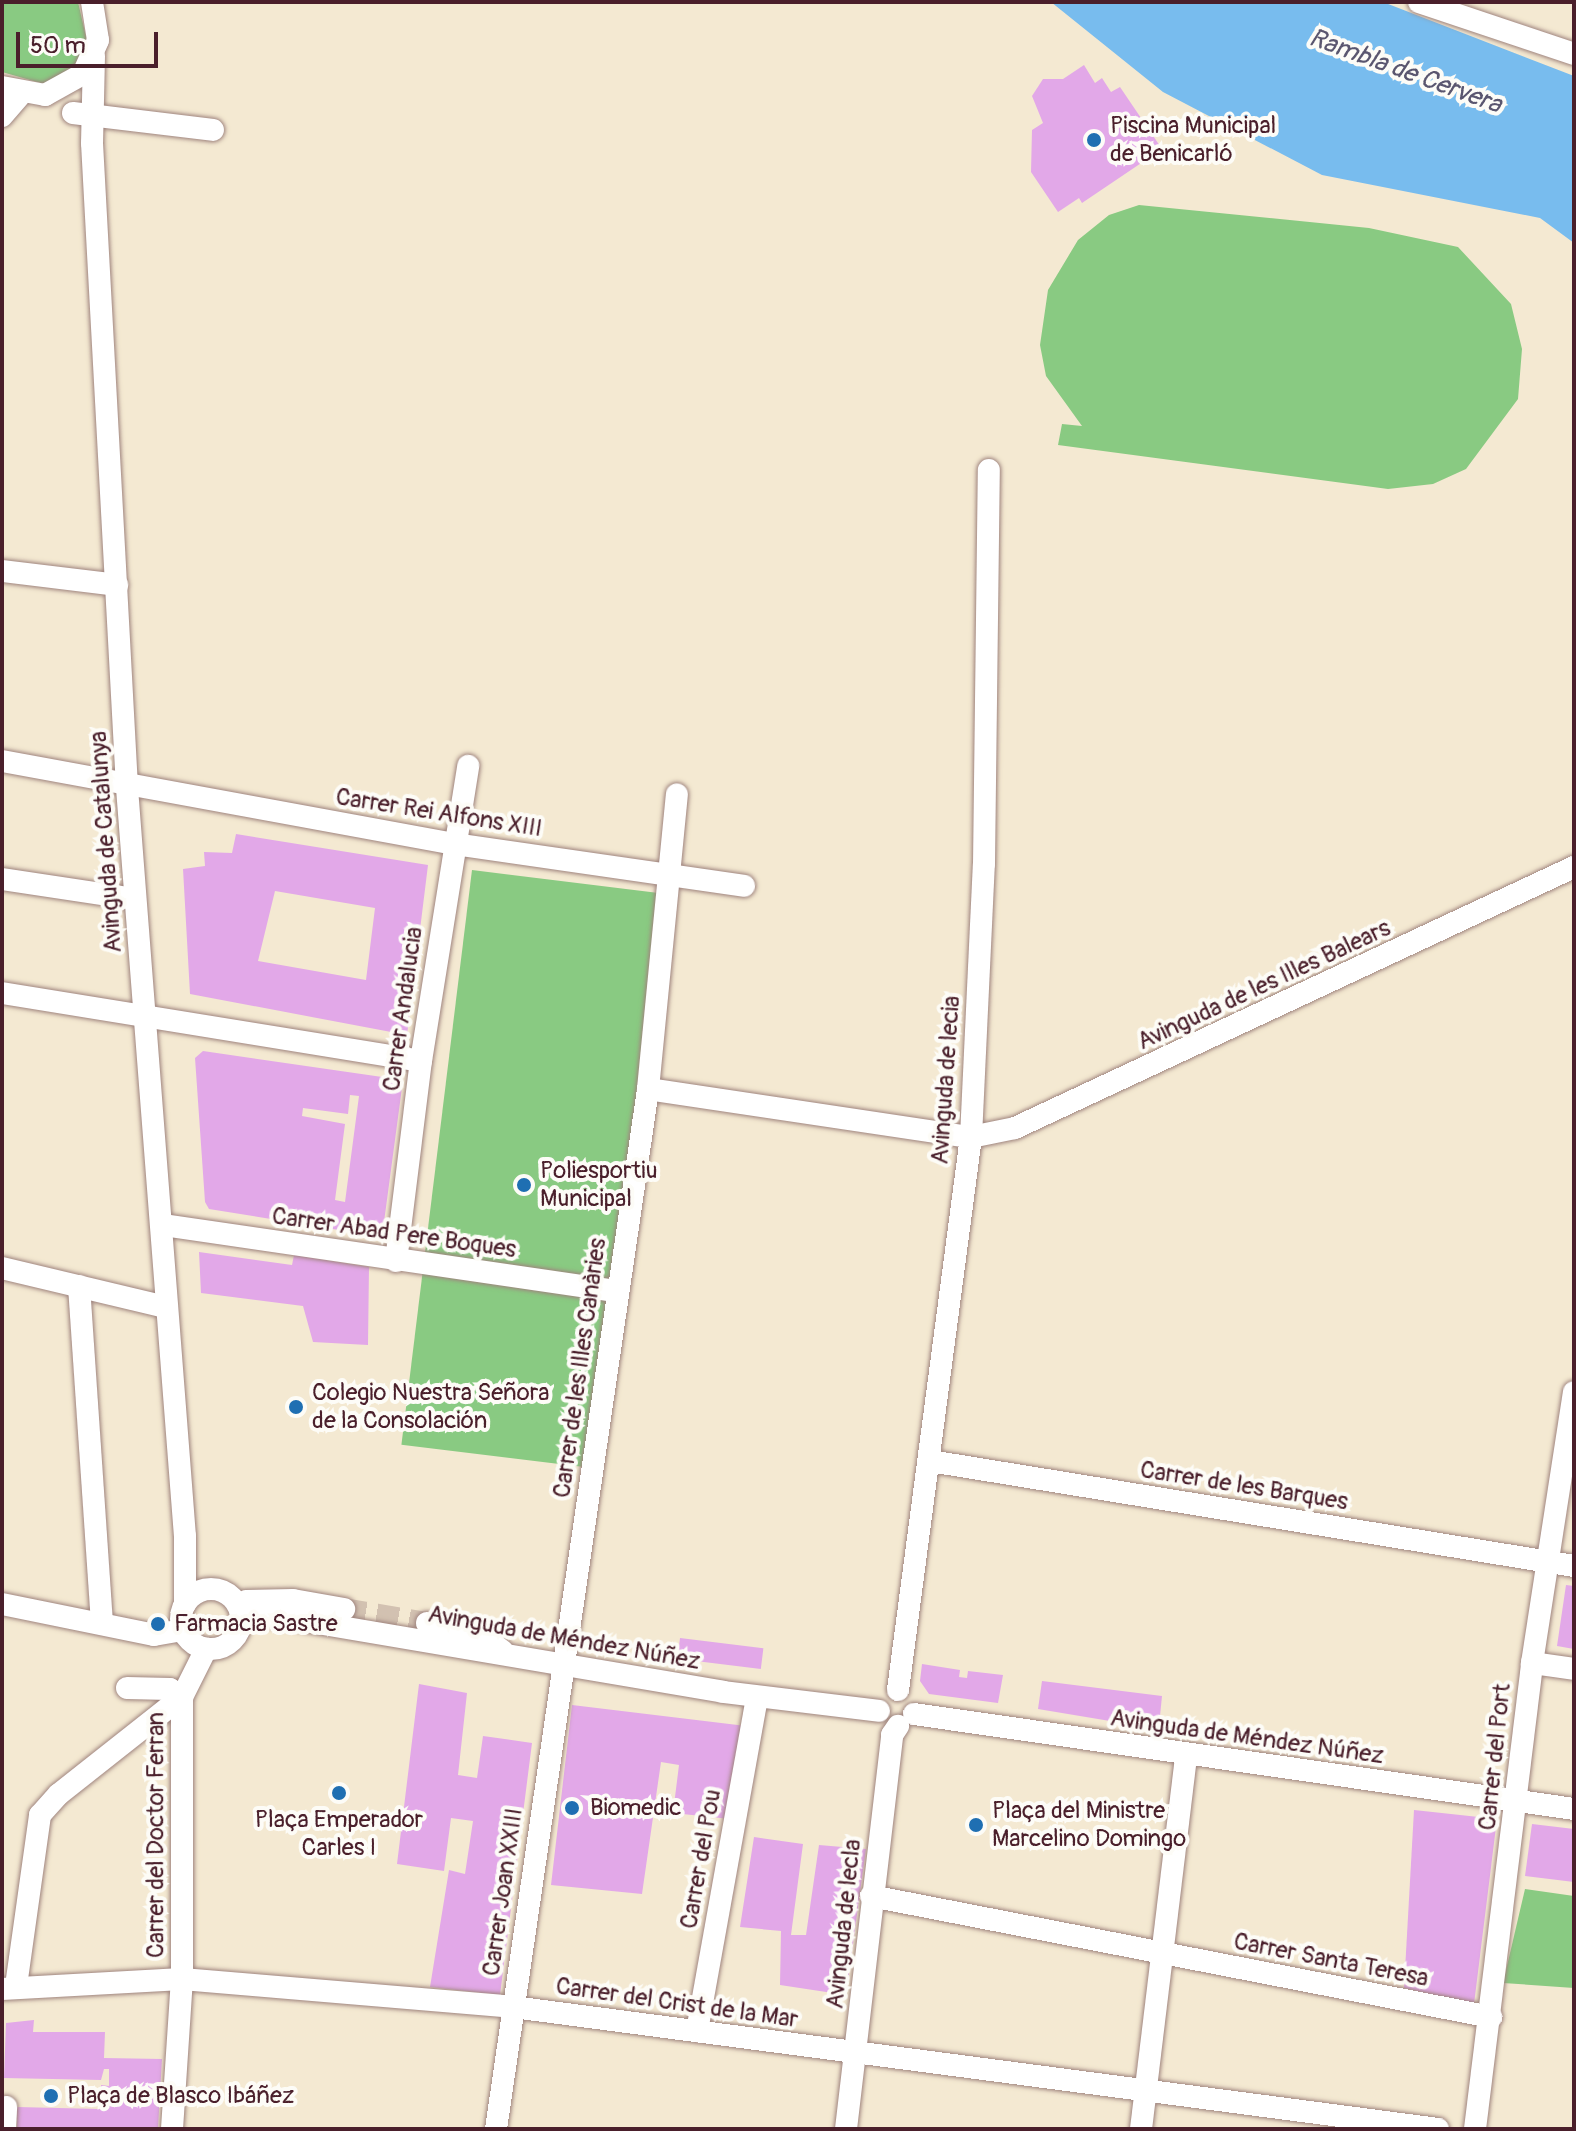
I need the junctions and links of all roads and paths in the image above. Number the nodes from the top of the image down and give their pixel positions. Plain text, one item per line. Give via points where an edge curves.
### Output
1 (92, 2) edge
2 (1419, 2) edge
3 (1574, 54) edge
4 (94, 56) junction
5 (12, 91) edge
6 (45, 95) junction
7 (83, 112) junction
8 (2, 116) edge
9 (213, 130) dead end
10 (989, 470) dead end
11 (2, 571) edge
12 (117, 585) junction
13 (2, 761) edge
14 (468, 766) dead end
15 (127, 788) junction
16 (677, 794) dead end
17 (454, 844) junction
18 (1574, 867) edge
19 (669, 875) junction
20 (2, 879) edge
21 (744, 886) dead end
22 (135, 899) junction
23 (2, 993) edge
24 (144, 1017) junction
25 (421, 1061) junction
26 (648, 1089) junction
27 (971, 1137) junction
28 (163, 1225) junction
29 (396, 1261) junction
30 (2, 1268) edge
31 (79, 1286) junction
32 (618, 1291) junction
33 (166, 1307) junction
34 (1574, 1392) edge
35 (930, 1461) junction
36 (1566, 1498) edge
37 (185, 1536) junction
38 (1549, 1562) junction
39 (1574, 1566) edge
40 (232, 1601) junction
41 (2, 1604) edge
42 (185, 1604) junction
43 (344, 1609) tunnel mouth
44 (102, 1623) junction
45 (427, 1623) tunnel mouth
46 (183, 1630) junction
47 (206, 1649) junction
48 (507, 1654) junction
49 (563, 1663) junction
50 (1532, 1663) junction
51 (1574, 1669) edge
52 (127, 1688) dead end
53 (898, 1690) junction
54 (176, 1693) junction
55 (757, 1697) junction
56 (879, 1711) junction
57 (906, 1720) junction
58 (1186, 1756) junction
59 (1517, 1801) junction
60 (1574, 1809) edge
61 (871, 1896) junction
62 (1162, 1954) junction
63 (182, 1979) junction
64 (9, 1988) edge
65 (513, 2007) junction
66 (1491, 2017) junction
67 (697, 2031) junction
68 (858, 2054) junction
69 (1145, 2087) junction
70 (1341, 2121) edge
71 (172, 2129) edge
72 (497, 2129) edge
73 (846, 2129) edge
74 (1141, 2129) edge
75 (1438, 2129) edge
76 (1475, 2129) edge

1 - 4 street via 99,24
2 - 3 street
4 - 6 street via 83,74
4 - 7 street
5 - 6 street
5 - 8 street
6 - 7 street, Avinguda de Catalunya
7 - 9 street
7 - 12 street, Avinguda de Catalunya via 92,143
10 - 27 street, Avinguda de lecia via 984,864
11 - 12 street
12 - 15 street, Avinguda de Catalunya
13 - 15 street, Carrer Rei Alfons XIII
14 - 17 street, Carrer Andalucia
15 - 17 street, Carrer Rei Alfons XIII
15 - 22 street, Avinguda de Catalunya
16 - 19 street, Carrer de les Illes Canàries
17 - 19 street, Carrer Rei Alfons XIII
17 - 25 street, Carrer Andalucia
18 - 27 street, Avinguda de les Illes Balears via 1015,1128
19 - 21 street, Carrer Rei Alfons XIII
19 - 26 street, Carrer de les Illes Canàries
20 - 22 street
22 - 24 street, Avinguda de Catalunya
23 - 24 street
24 - 25 street
24 - 28 street, Avinguda de Catalunya
25 - 29 street, Carrer Andalucia
26 - 27 street
26 - 32 street, Carrer de les Illes Canàries
27 - 35 street, Avinguda de lecia
28 - 29 street, Carrer Abad Pere Boques
28 - 33 street, Avinguda de Catalunya
29 - 32 street, Carrer Abad Pere Boques
30 - 31 street
31 - 33 street
31 - 44 street
32 - 49 street, Carrer de les Illes Canàries
33 - 37 street, Avinguda de Catalunya
34 - 36 street, Carrer del Port
35 - 38 street, Carrer de les Barques
35 - 53 street, Avinguda de lecia
36 - 38 street, Carrer del Port
37 - 40 street, Avinguda de Catalunya via 197,1565
37 - 42 street, Avinguda de Catalunya
38 - 39 street, Carrer de les Barques
38 - 50 street, Carrer del Port
40 - 42 street via 199,1591
40 - 43 street
40 - 47 street via 233,1640
40 - 48 street, Avinguda de Méndez Núñez
41 - 44 street
42 - 46 street
44 - 46 street via 154,1635
45 - 48 street via 475,1631
46 - 47 street
47 - 54 street, Carrer del Doctor Ferran
48 - 49 street, Avinguda de Méndez Núñez
49 - 55 street, Avinguda de Méndez Núñez
49 - 65 street, Carrer Joan XXIII
50 - 51 street
50 - 59 street, Carrer del Port
52 - 54 street
53 - 56 street via 884,1696
53 - 57 street via 912,1698
54 - 63 street, Carrer del Doctor Ferran
54 - 64 street via 40,1815
55 - 56 street, Avinguda de Méndez Núñez
55 - 67 street, Carrer del Pou
56 - 57 street via 884,1721
57 - 58 street, Avinguda de Méndez Núñez
57 - 61 street, Avinguda de lecla via 892,1735
58 - 59 street, Avinguda de Méndez Núñez
58 - 62 street
59 - 60 street, Avinguda de Méndez Núñez
59 - 66 street, Carrer del Port
61 - 62 street
61 - 68 street, Avinguda de lecla
62 - 66 street, Carrer Santa Teresa
62 - 69 street
63 - 64 street, Carrer del Crist de la Mar
63 - 65 street, Carrer del Crist de la Mar
63 - 71 street, Carrer del Doctor Ferran
65 - 67 street, Carrer del Crist de la Mar
65 - 72 street, Carrer Joan XXIII
66 - 76 street, Carrer del Port
67 - 68 street, Carrer del Crist de la Mar
68 - 69 street, Carrer del Crist de la Mar
68 - 73 street, Avinguda de lecla
69 - 70 street, Carrer del Crist de la Mar
69 - 74 street
70 - 75 street, Carrer del Crist de la Mar

